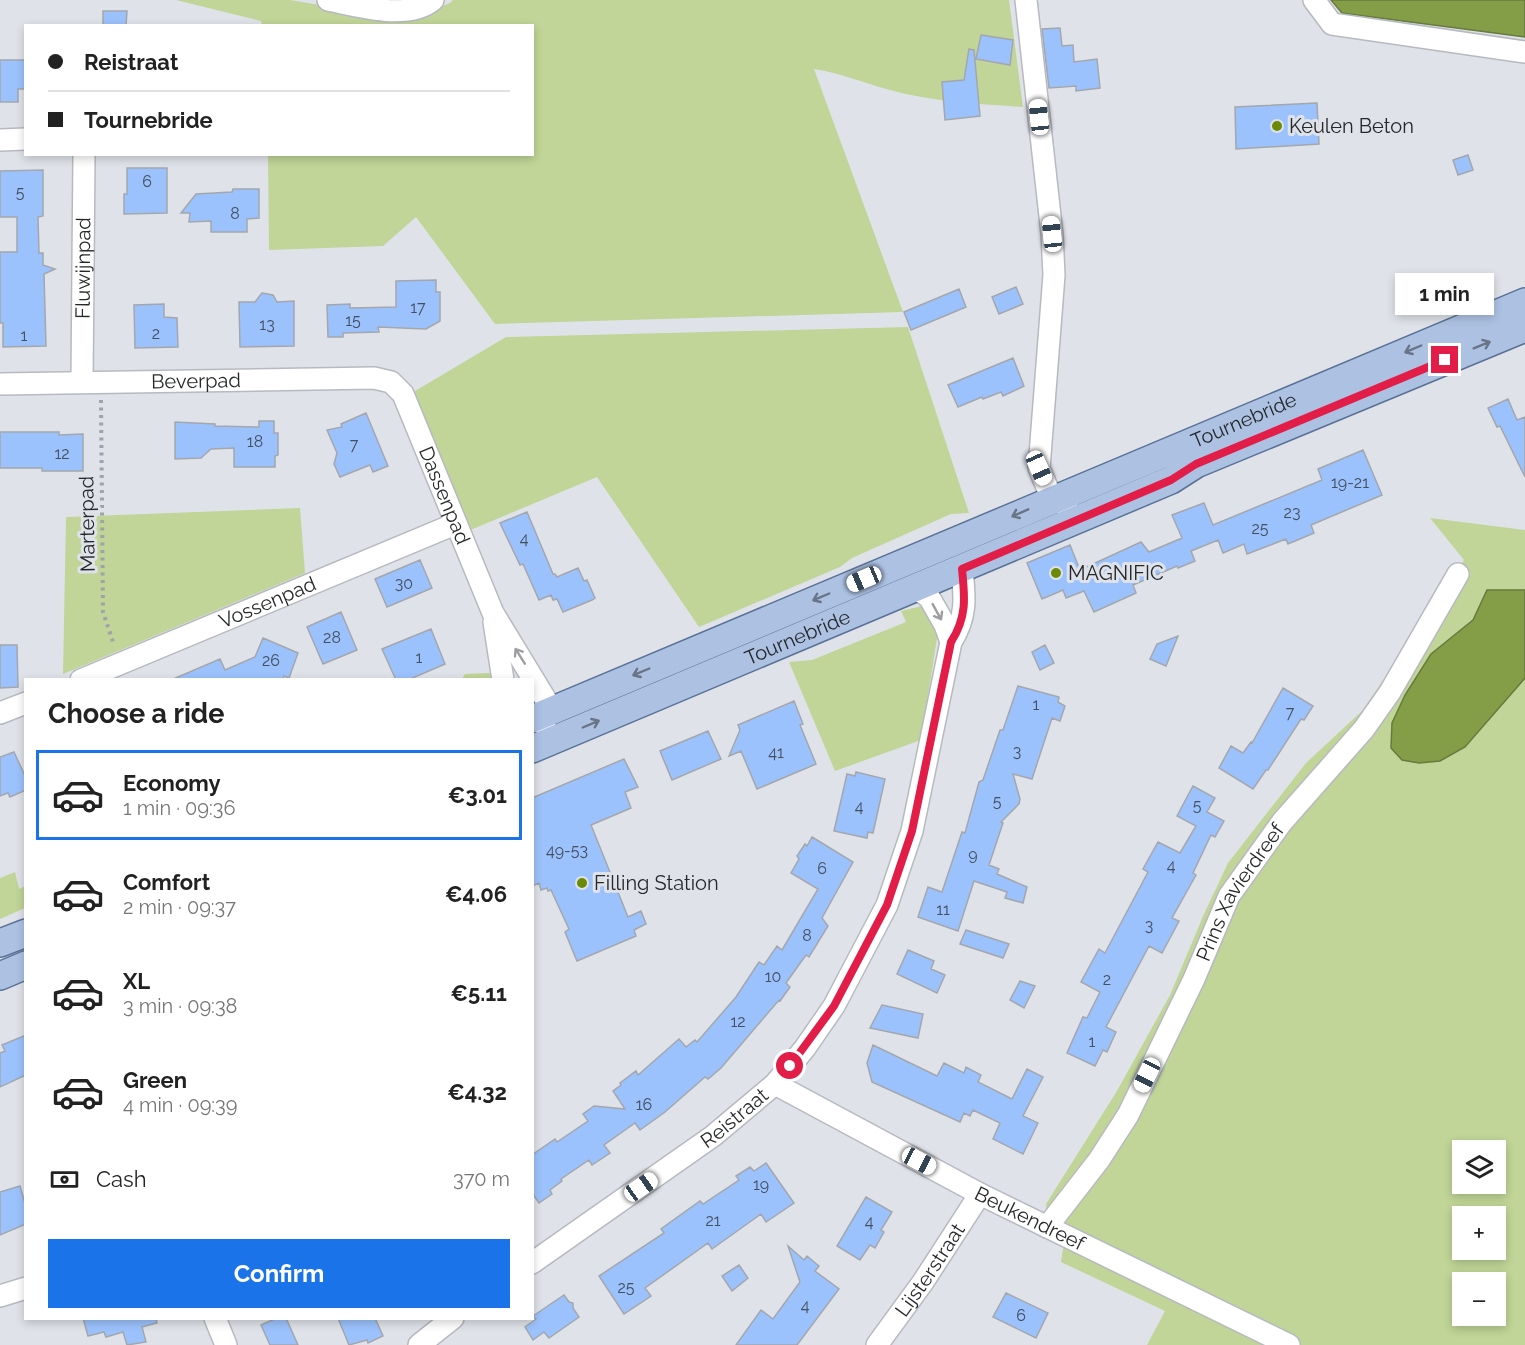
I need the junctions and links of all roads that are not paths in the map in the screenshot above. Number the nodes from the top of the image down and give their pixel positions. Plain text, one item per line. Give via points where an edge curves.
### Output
1 (328, 0) edge
2 (433, 0) edge
3 (1026, 0) edge
4 (1314, 0) edge
5 (1525, 52) edge
6 (24, 139) edge
7 (0, 140) edge
8 (84, 156) edge
9 (1525, 302) edge
10 (1525, 328) edge
11 (91, 382) junction
12 (391, 382) joint
13 (0, 384) edge
14 (1196, 464) junction
15 (1052, 499) junction
16 (455, 524) junction
17 (962, 569) junction
18 (1458, 574) dead end
19 (916, 589) junction
20 (493, 612) junction
21 (951, 642) junction
22 (86, 678) edge
23 (503, 678) edge
24 (24, 704) edge
25 (0, 713) edge
26 (540, 715) edge
27 (534, 747) edge
28 (24, 934) edge
29 (0, 943) edge
30 (24, 966) edge
31 (0, 976) edge
32 (775, 1084) junction
33 (980, 1194) junction
34 (1047, 1227) junction
35 (534, 1262) edge
36 (24, 1289) edge
37 (0, 1296) edge
38 (216, 1320) edge
39 (450, 1320) edge
40 (226, 1345) edge
41 (419, 1345) edge
42 (877, 1345) edge
43 (1289, 1345) edge

1 - 2 street via 387,11 424,8
3 - 15 street via 1053,244 1039,468
4 - 5 street via 1332,24
6 - 7 street
8 - 11 street, Fluwijnpad
9 -> 15 main road, Tournebride
14 -> 10 main road, Tournebride
11 - 12 street, Beverpad via 374,378
11 - 13 street, Beverpad
12 - 16 street, Dassenpad via 403,394
14 - 15 street via 1065,506
14 - 17 main road, Tournebride via 1171,480
15 -> 26 main road, Tournebride
16 - 20 street, Dassenpad
16 - 22 street, Vossenpad
17 - 19 main road, Tournebride
17 - 21 street, Reistraat via 963,614
18 - 34 street, Prins Xavierdreef via 1390,692 1364,729 1282,822 1229,896 1128,1115
19 -> 21 street via 929,597
27 -> 19 main road, Tournebride
20 - 23 street, Dassenpad
26 -> 20 street, Dassenpad via 546,700
21 - 32 street, Reistraat via 912,831 887,905 834,1006
24 - 25 street
26 - 27 street
28 - 29 main road
30 - 31 main road
32 - 33 street, Beukendreef
32 - 35 street, Reistraat via 713,1136
33 - 34 street, Beukendreef
33 - 42 street, Lijsterstraat
34 - 43 street, Beukendreef
36 - 37 street
38 - 40 street
39 - 41 street

